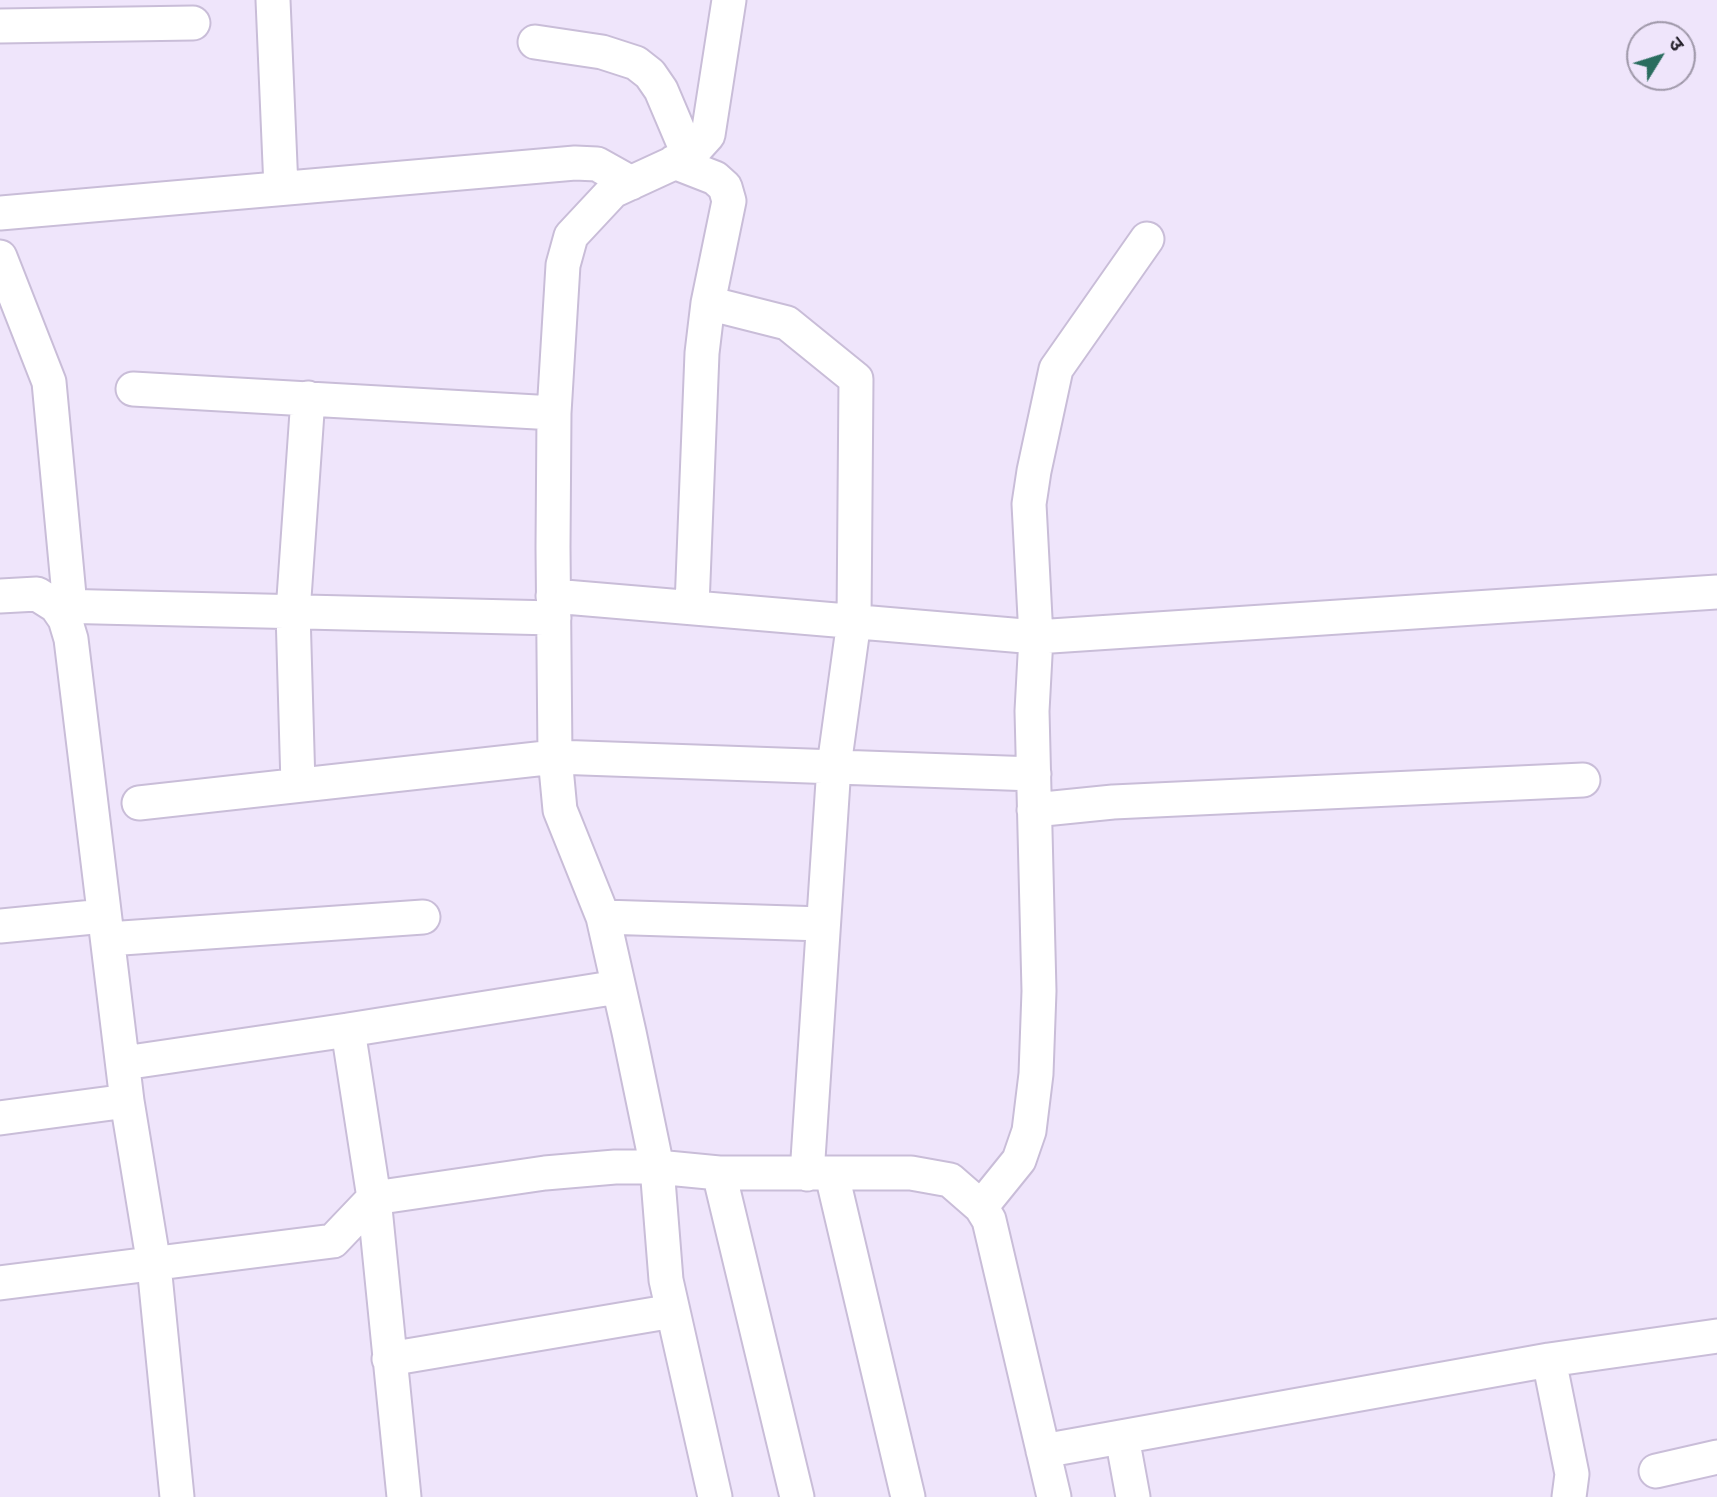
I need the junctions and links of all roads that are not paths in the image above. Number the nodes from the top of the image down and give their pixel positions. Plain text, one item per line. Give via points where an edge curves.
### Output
1 (273, 0) edge
2 (729, 0) edge
3 (193, 23) dead end
4 (0, 26) edge
5 (535, 42) dead end
6 (682, 159) junction
7 (631, 183) junction
8 (281, 188) junction
9 (0, 213) edge
10 (1147, 239) dead end
11 (0, 257) edge
12 (708, 303) junction
13 (133, 388) dead end
14 (308, 398) junction
15 (554, 412) junction
16 (1717, 592) edge
17 (0, 596) edge
18 (63, 606) junction
19 (692, 606) junction
20 (553, 607) junction
21 (293, 612) junction
22 (854, 621) junction
23 (1036, 637) junction
24 (555, 757) junction
25 (834, 766) junction
26 (1034, 774) junction
27 (1583, 780) dead end
28 (298, 785) junction
29 (139, 803) dead end
30 (1034, 810) junction
31 (423, 917) dead end
32 (603, 917) junction
33 (823, 924) junction
34 (0, 926) edge
35 (106, 927) junction
36 (618, 987) junction
37 (348, 1030) junction
38 (124, 1063) junction
39 (127, 1101) junction
40 (0, 1118) edge
41 (657, 1167) junction
42 (719, 1173) junction
43 (819, 1174) junction
44 (374, 1198) junction
45 (981, 1207) junction
46 (154, 1265) junction
47 (0, 1283) edge
48 (673, 1311) junction
49 (1717, 1336) edge
50 (389, 1359) junction
51 (1549, 1360) junction
52 (1122, 1437) junction
53 (1043, 1451) junction
54 (1717, 1457) edge
55 (1656, 1471) dead end
56 (177, 1497) edge
57 (404, 1497) edge
58 (715, 1497) edge
59 (797, 1497) edge
60 (908, 1497) edge
61 (1054, 1497) edge
62 (1133, 1497) edge
63 (1569, 1497) edge

1 - 8 street
2 - 6 street via 713,121 708,135
3 - 4 street
5 - 6 street via 602,52 636,63 650,74 661,90
6 - 7 street
6 - 12 street via 715,178 725,187 729,201
7 - 8 street via 597,164 575,163
7 - 15 street via 613,191 571,236 563,265
8 - 9 street
10 - 23 street via 1056,369 1029,504
11 - 18 street via 49,382
12 - 19 street
12 - 22 street via 787,323 856,379
13 - 14 street
14 - 15 street
14 - 21 street
15 - 20 street
16 - 23 street
17 - 18 street via 37,594
18 - 21 street
18 - 35 street via 71,639
19 - 20 street
19 - 22 street
20 - 21 street
20 - 24 street
21 - 28 street
22 - 23 street
22 - 25 street
23 - 26 street
24 - 25 street
24 - 28 street
24 - 32 street via 560,810
25 - 26 street
25 - 33 street
26 - 30 street
27 - 30 street via 1113,802
28 - 29 street
30 - 45 street via 1039,991 1030,1131 1019,1160
31 - 35 street
32 - 33 street
32 - 36 street
33 - 43 street
34 - 35 street
35 - 38 street
36 - 37 street
36 - 41 street
37 - 38 street
37 - 44 street
38 - 39 street
39 - 40 street
39 - 46 street
41 - 42 street
41 - 44 street via 545,1173
41 - 48 street via 666,1280
42 - 43 street
42 - 59 street
43 - 45 street via 911,1174 950,1180
43 - 60 street
44 - 46 street via 332,1241
44 - 50 street
45 - 53 street via 989,1220
46 - 47 street
46 - 56 street
48 - 50 street
48 - 58 street
49 - 51 street
50 - 57 street
51 - 52 street
51 - 63 street via 1572,1474
52 - 53 street
52 - 62 street
53 - 61 street
54 - 55 street

